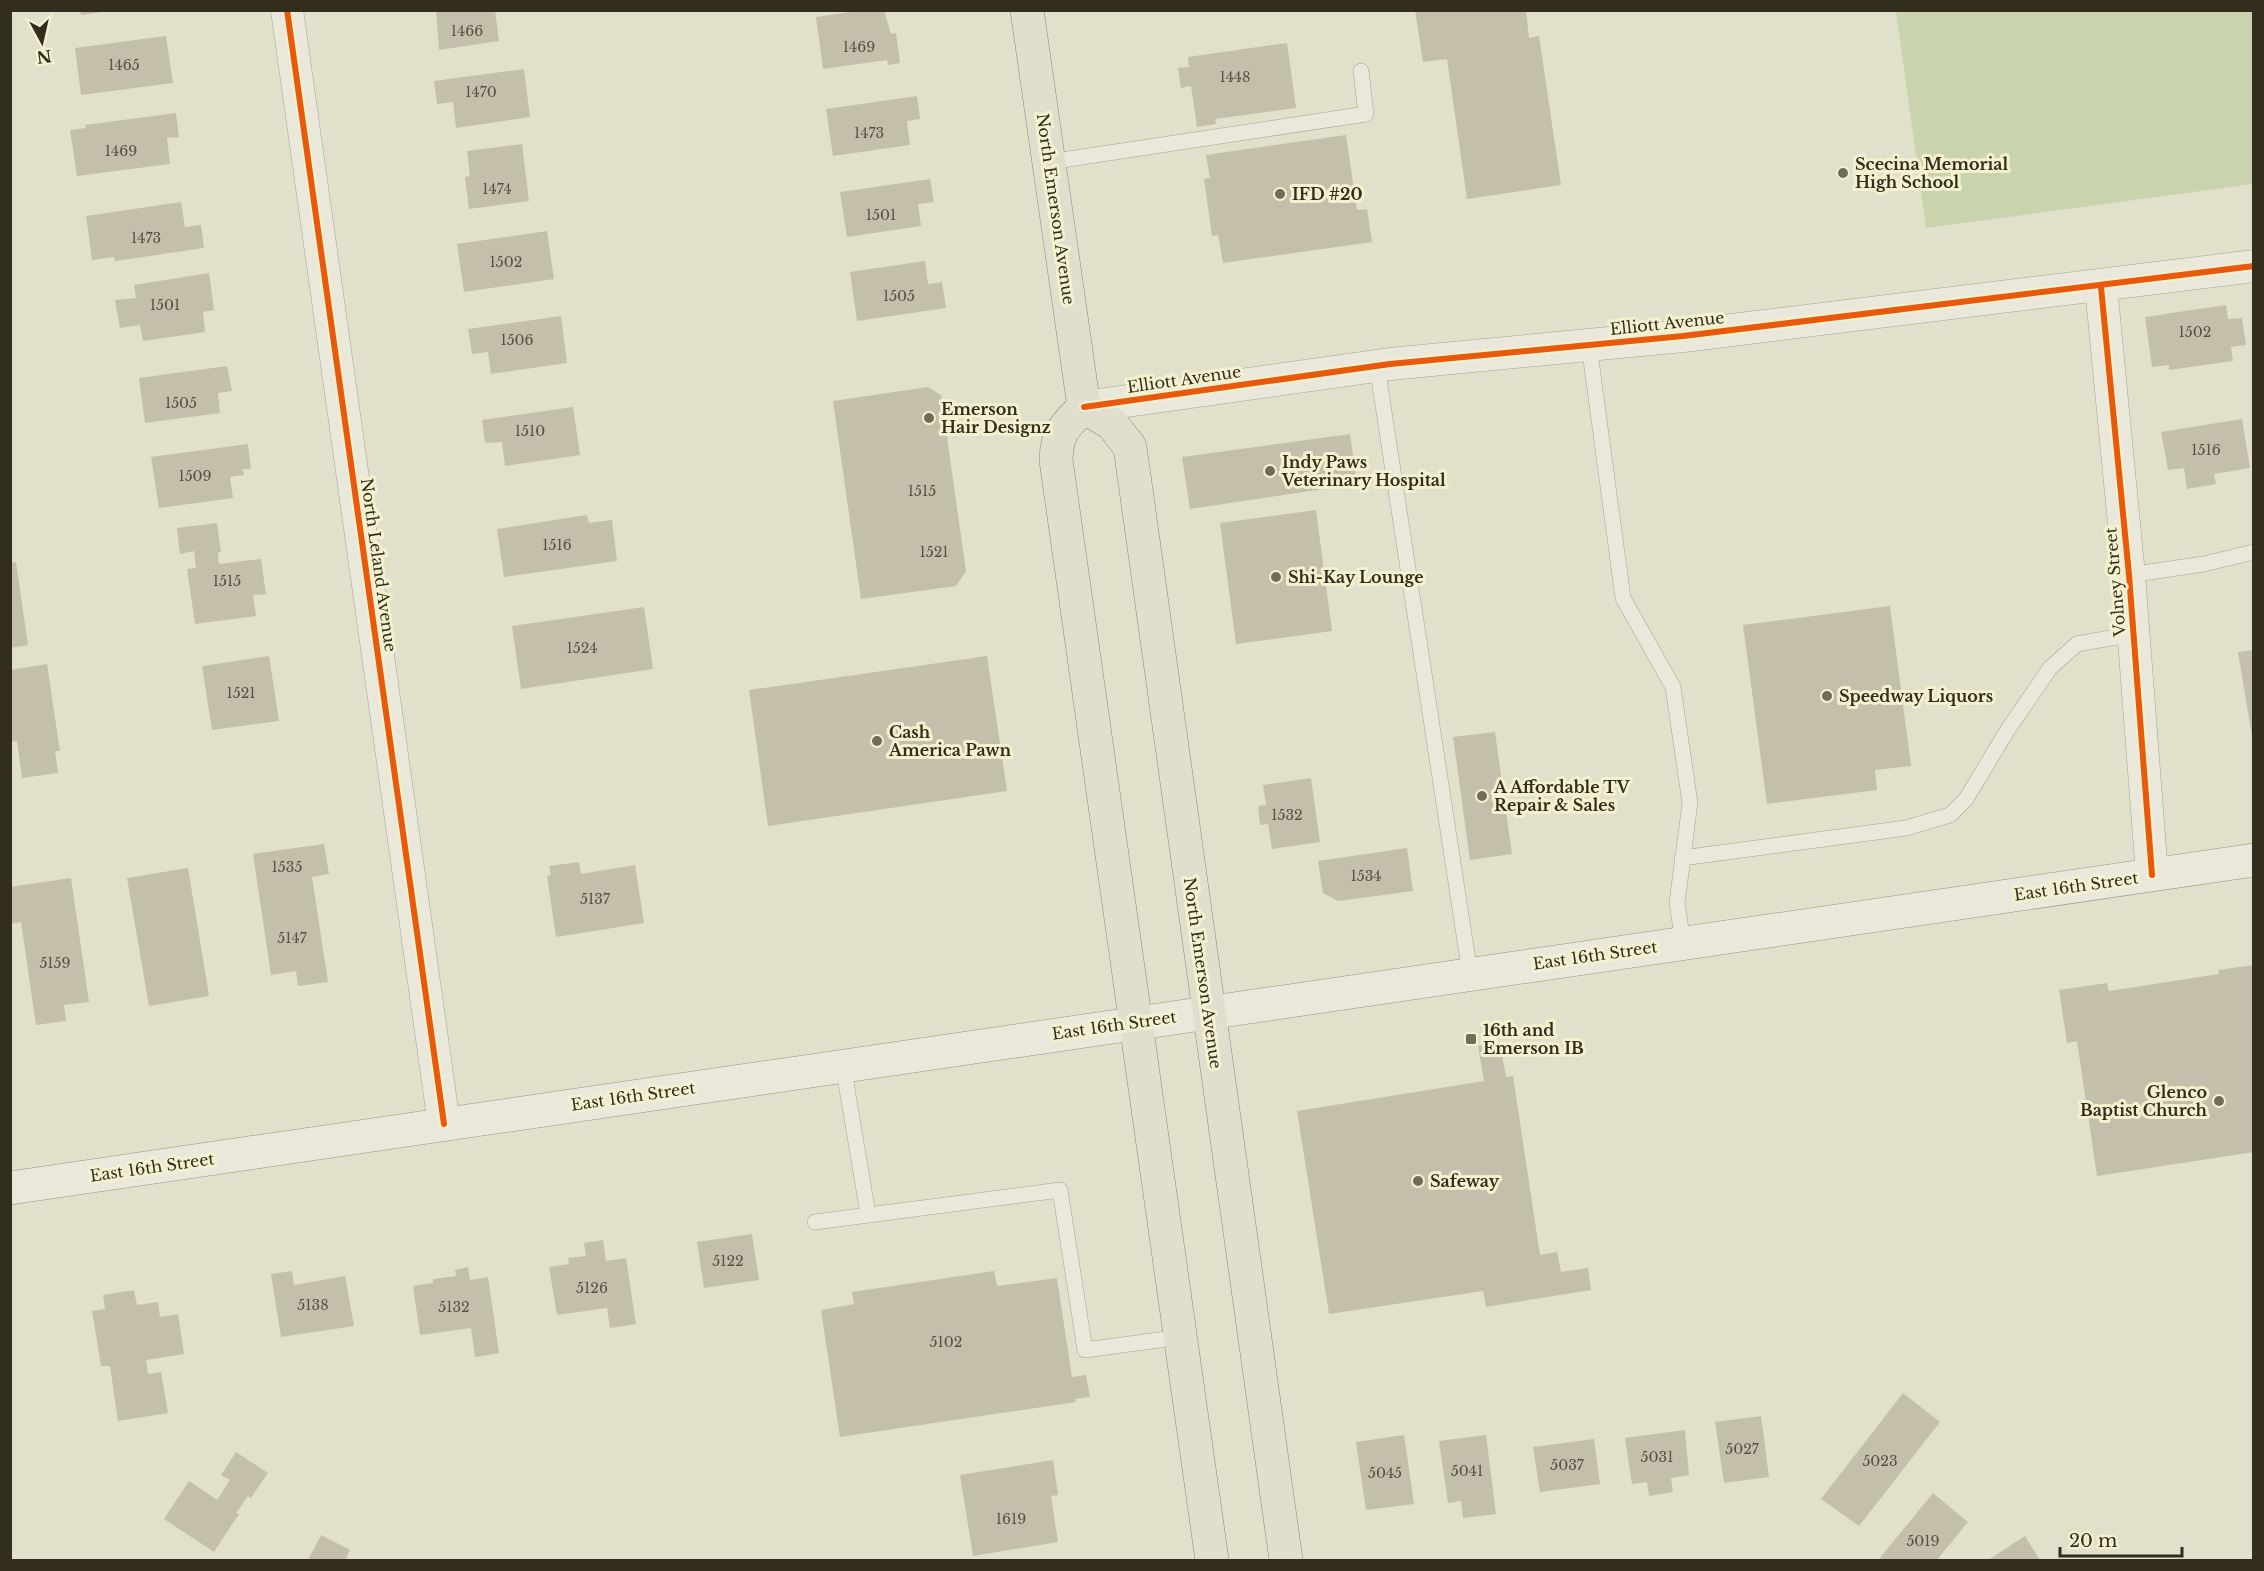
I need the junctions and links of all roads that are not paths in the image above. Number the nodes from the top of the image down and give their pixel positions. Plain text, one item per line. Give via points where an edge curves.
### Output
1 (287, 10) edge
2 (1027, 10) edge
3 (1361, 71) dead end
4 (1049, 162) junction
5 (2253, 266) edge
6 (2101, 287) junction
7 (1589, 345) junction
8 (1377, 366) junction
9 (1084, 407) junction
10 (2253, 552) edge
11 (2129, 574) junction
12 (2133, 634) junction
13 (1682, 858) junction
14 (2253, 860) edge
15 (2152, 875) junction
16 (1683, 942) junction
17 (1470, 974) junction
18 (1209, 1012) junction
19 (1137, 1022) junction
20 (843, 1065) junction
21 (444, 1124) junction
22 (10, 1188) edge
23 (868, 1214) junction
24 (815, 1222) dead end
25 (1180, 1337) junction
26 (1212, 1560) edge
27 (1286, 1560) edge

1 - 21 street, North Leland Avenue
2 - 4 main road, North Emerson Avenue
3 - 4 lane via 1366,114
4 - 9 main road, North Emerson Avenue
5 - 6 street, Elliott Avenue
6 - 7 street, Elliott Avenue
6 - 11 street, Volney Street
7 - 8 street, Elliott Avenue
7 - 13 lane via 1623,598 1673,687 1690,803
8 - 9 street, Elliott Avenue
8 - 17 lane
9 - 18 main road, North Emerson Avenue via 1112,424 1130,447
9 - 19 main road via 1062,429 1056,442 1056,460
10 - 11 lane via 2204,564
11 - 12 street, Volney Street
12 - 13 lane via 2077,644 2050,668 1966,799 1950,815 1906,828
12 - 15 street, Volney Street
13 - 16 lane via 1677,903
14 - 15 main road, East 16th Street
15 - 16 main road, East 16th Street
16 - 17 main road, East 16th Street
17 - 18 main road, East 16th Street
18 - 19 main road, East 16th Street
18 - 27 main road, North Emerson Avenue
19 - 20 main road, East 16th Street
19 - 25 main road
20 - 21 main road, East 16th Street
20 - 23 lane
21 - 22 main road, East 16th Street
23 - 24 lane
23 - 25 lane via 1060,1190 1084,1350
25 - 26 main road

